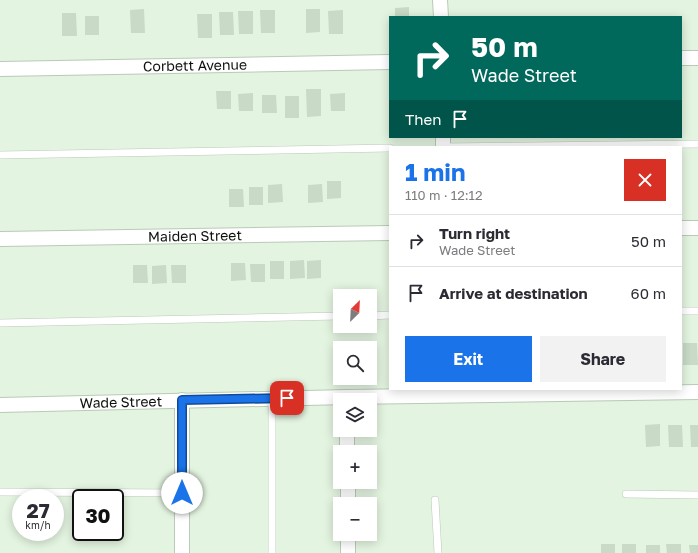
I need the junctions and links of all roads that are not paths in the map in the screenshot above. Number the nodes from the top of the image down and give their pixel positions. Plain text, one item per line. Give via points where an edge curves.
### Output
1 (440, 0) edge
2 (441, 16) edge
3 (682, 58) edge
4 (698, 58) edge
5 (389, 62) edge
6 (0, 69) edge
7 (698, 144) edge
8 (528, 146) edge
9 (389, 148) edge
10 (0, 155) edge
11 (682, 228) edge
12 (698, 228) edge
13 (389, 233) edge
14 (0, 239) edge
15 (682, 311) edge
16 (698, 311) edge
17 (389, 315) edge
18 (333, 316) edge
19 (377, 316) edge
20 (0, 323) edge
21 (448, 392) edge
22 (698, 392) edge
23 (377, 396) edge
24 (333, 398) edge
25 (272, 399) junction
26 (182, 400) junction
27 (0, 405) edge
28 (0, 492) edge
29 (182, 493) junction
30 (626, 494) dead end
31 (698, 495) edge
32 (435, 500) dead end
33 (348, 541) edge
34 (182, 553) edge
35 (272, 553) edge
36 (348, 553) edge
37 (438, 553) edge

1 - 2 street
3 - 4 street
5 - 6 street, Corbett Avenue
7 - 8 lane
9 - 10 lane
11 - 12 street
13 - 14 street, Maiden Street
15 - 16 lane
17 - 19 lane
18 - 20 lane
21 - 22 street, Wade Street
21 - 23 street, Wade Street
24 - 25 street, Wade Street
25 - 26 street, Wade Street
25 - 35 lane
26 - 27 street, Wade Street
26 - 29 street
28 - 29 lane
29 - 34 street
30 - 31 lane
32 - 37 lane
33 - 36 street

